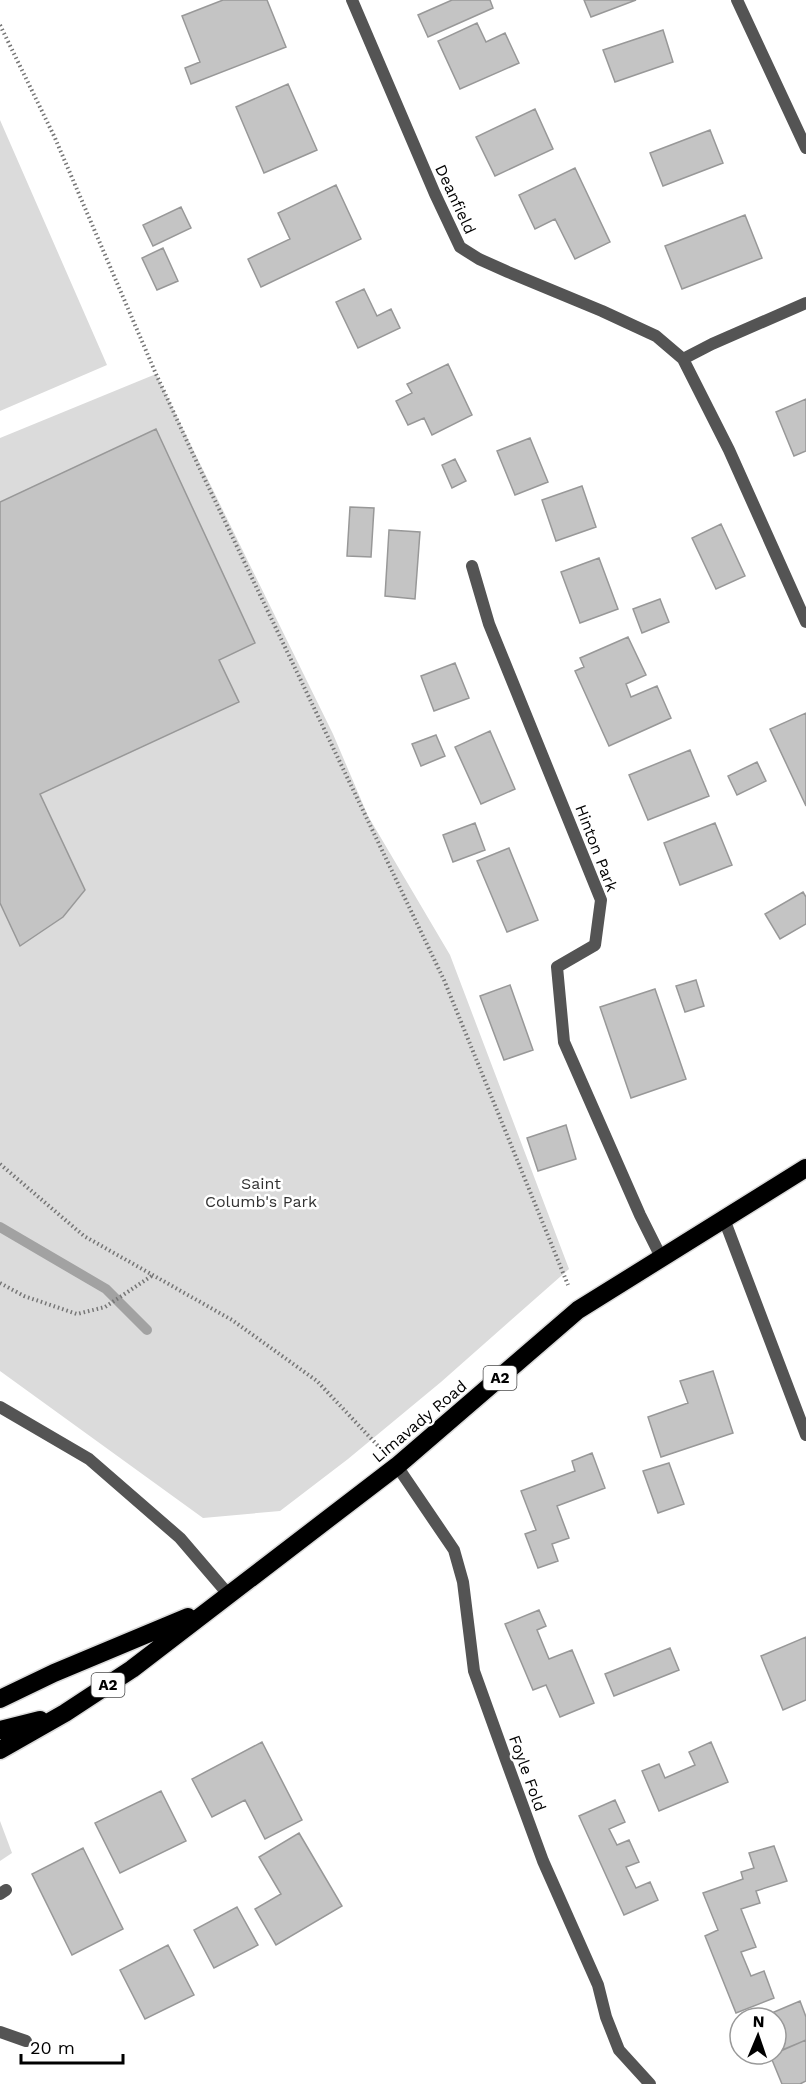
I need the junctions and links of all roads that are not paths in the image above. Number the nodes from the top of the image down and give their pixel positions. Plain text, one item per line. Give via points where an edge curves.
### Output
1 (352, 0) edge
2 (737, 0) edge
3 (806, 148) edge
4 (806, 303) edge
5 (683, 358) junction
6 (472, 566) dead end
7 (802, 602) edge
8 (806, 622) edge
9 (806, 1168) edge
10 (724, 1219) junction
11 (662, 1259) junction
12 (0, 1407) edge
13 (806, 1435) edge
14 (398, 1466) junction
15 (228, 1594) junction
16 (209, 1608) junction
17 (0, 1699) edge
18 (65, 1713) junction
19 (0, 1730) edge
20 (0, 1750) edge
21 (0, 2032) edge
22 (26, 2041) dead end
23 (650, 2084) edge

1 - 5 street, Deanfield via 460,247 479,259 656,336
2 - 3 street
4 - 5 street
5 - 7 street, Deanfield
6 - 11 street, Hinton Park via 489,624 601,900 595,945 557,967 564,1042
7 - 8 street, Deanfield
9 - 10 highway, Limavady Road / A2
10 - 11 highway, Limavady Road / A2
10 - 13 street
11 - 14 highway, Limavady Road / A2 via 579,1310
12 - 15 street via 89,1459 180,1538
14 - 15 highway, Limavady Road / A2
14 - 23 street, Foyle Fold via 454,1550 463,1582 474,1671 543,1861 598,1985 619,2050
15 - 16 highway, Limavady Road / A2
16 - 17 highway, Limavady Road / A2 via 54,1672
16 - 18 highway, Limavady Road / A2 via 132,1669
18 - 19 highway
18 - 20 highway, Limavady Road / A2
21 - 22 street

